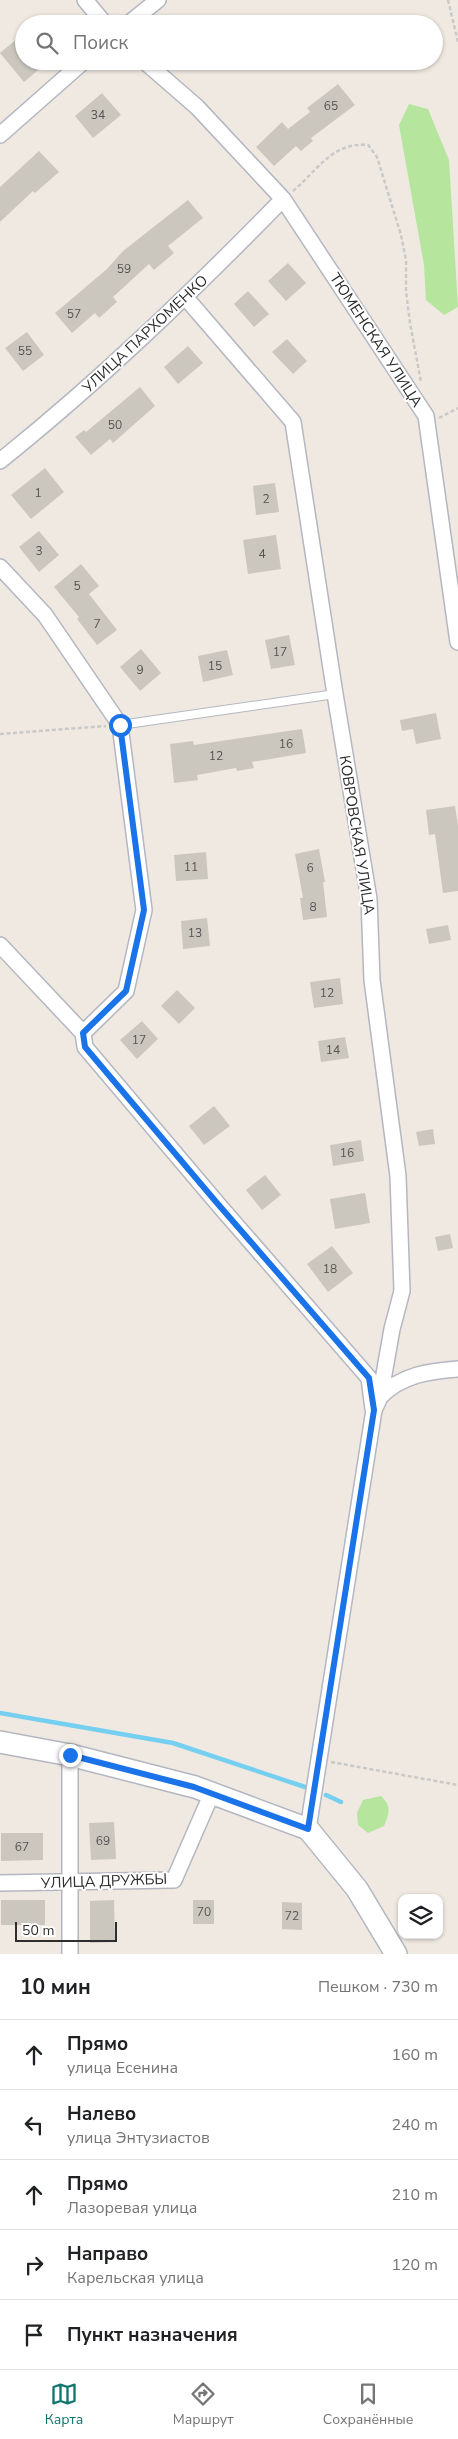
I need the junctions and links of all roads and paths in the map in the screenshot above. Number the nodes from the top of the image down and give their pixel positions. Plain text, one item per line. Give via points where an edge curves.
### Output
1 (85, 0) edge
2 (158, 0) edge
3 (448, 0) edge
4 (98, 15) edge
5 (139, 15) edge
6 (458, 42) edge
7 (74, 70) edge
8 (154, 70) edge
9 (0, 135) edge
10 (283, 199) junction
11 (186, 298) junction
12 (422, 388) dead end
13 (458, 408) edge
14 (426, 416) junction
15 (0, 461) edge
16 (0, 567) edge
17 (458, 642) edge
18 (334, 694) junction
19 (120, 725) junction
20 (0, 734) edge
21 (0, 945) edge
22 (83, 1033) junction
23 (458, 1369) edge
24 (377, 1404) junction
25 (0, 1742) edge
26 (70, 1755) junction
27 (320, 1760) junction
28 (458, 1786) edge
29 (212, 1792) junction
30 (308, 1829) junction
31 (0, 1883) edge
32 (69, 1883) junction
33 (70, 1954) edge
34 (396, 1954) edge

1 - 4 street
2 - 5 street
3 - 6 path
7 - 9 street
8 - 10 street, ТЮМЕНСКАЯ УЛИЦА via 197,107
10 - 11 street, УЛИЦА ПАРХОМЕНКО
10 - 12 path via 337,150 353,144 368,145 377,157 406,260 410,323
10 - 14 street, ТЮМЕНСКАЯ УЛИЦА
11 - 15 street, УЛИЦА ПАРХОМЕНКО via 57,415
11 - 18 street, КОВРОВСКАЯ УЛИЦА via 293,422
13 - 14 path via 439,418
14 - 17 street, ТЮМЕНСКАЯ УЛИЦА
16 - 19 street via 45,615
18 - 19 lane
18 - 24 street, КОВРОВСКАЯ УЛИЦА via 369,899 372,980 398,1176 402,1292
19 - 20 path
19 - 22 street via 144,910 126,991
21 - 22 street
22 - 24 street via 85,1047 369,1378
23 - 24 street via 415,1375 390,1386
24 - 27 street, КОВРОВСКАЯ УЛИЦА
25 - 26 main road
26 - 29 main road
26 - 32 street
27 - 28 path
27 - 30 street, КОВРОВСКАЯ УЛИЦА
29 - 30 main road
29 - 32 street, УЛИЦА ДРУЖБЫ via 174,1880
30 - 34 main road via 357,1890
31 - 32 street, УЛИЦА ДРУЖБЫ
32 - 33 street

